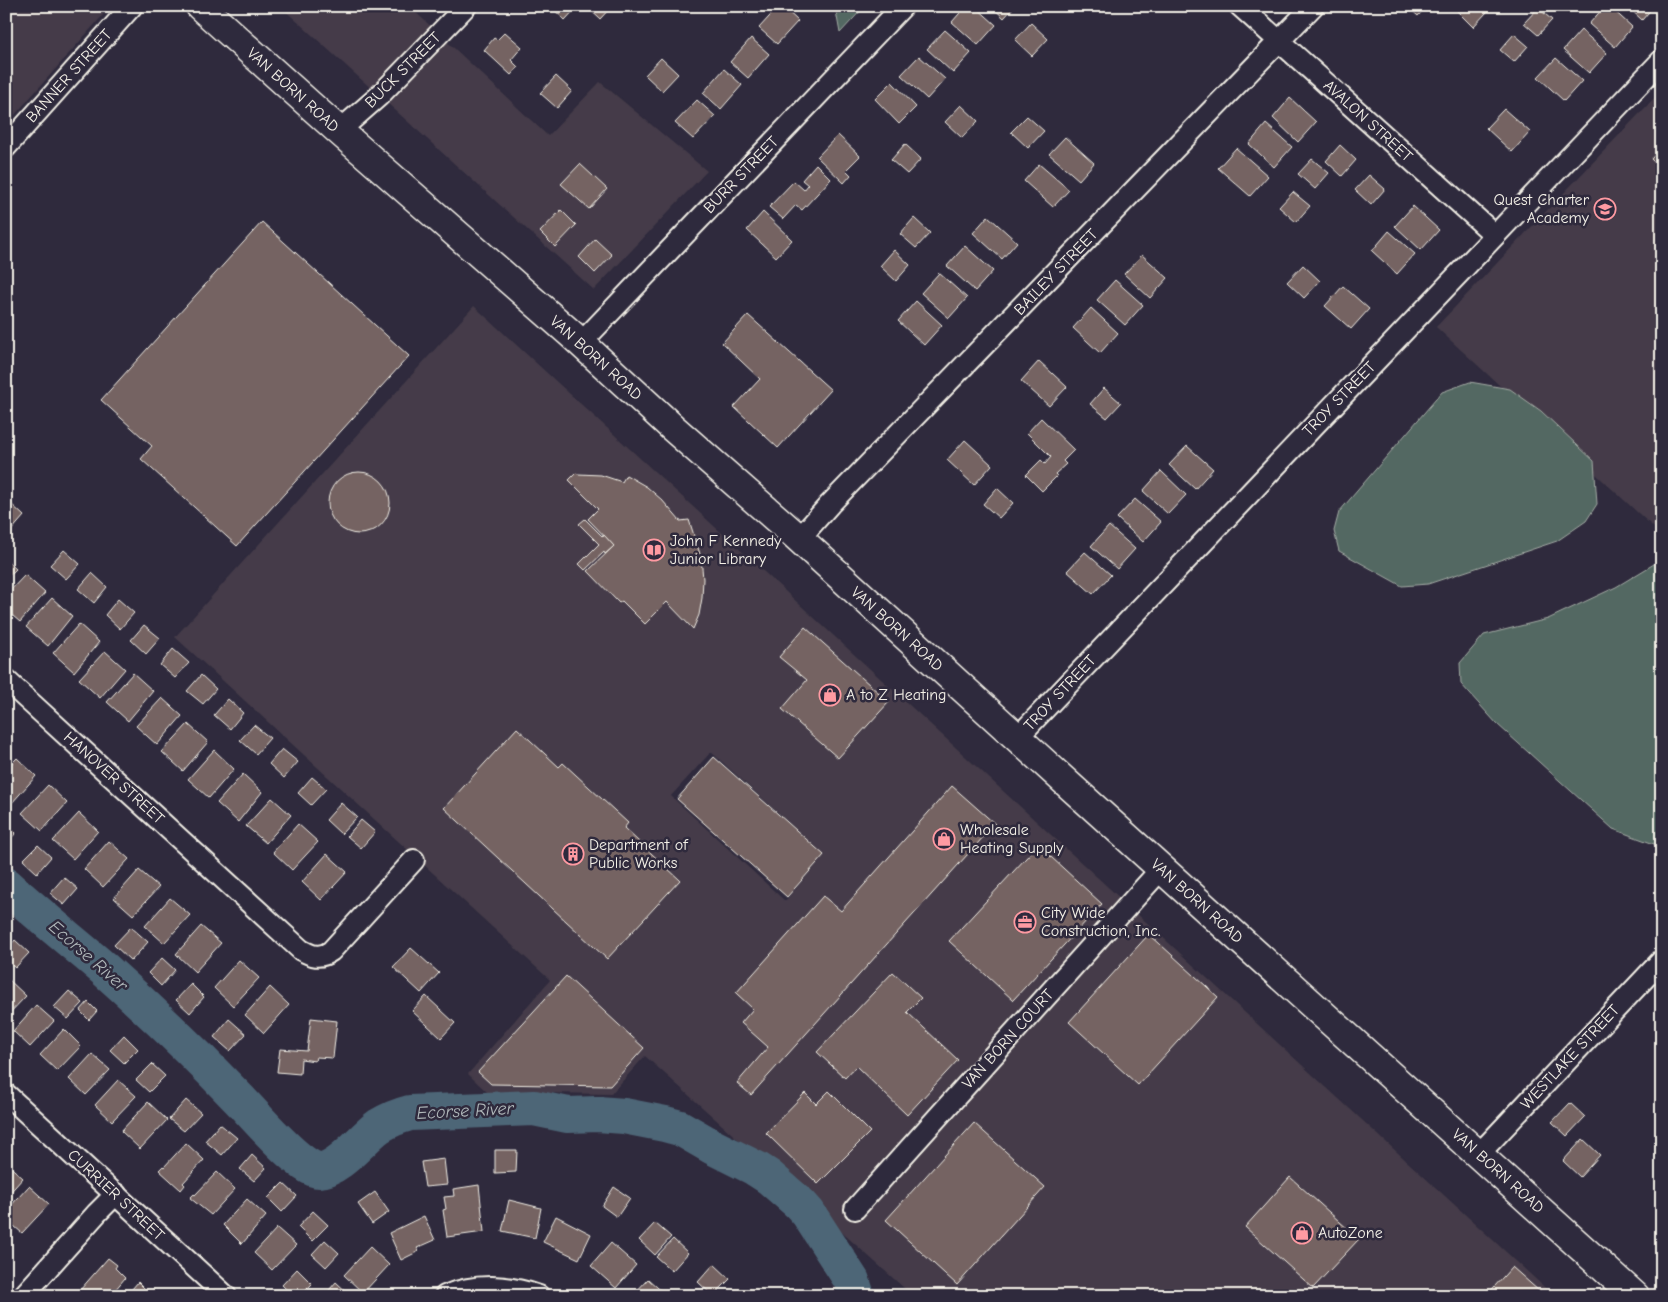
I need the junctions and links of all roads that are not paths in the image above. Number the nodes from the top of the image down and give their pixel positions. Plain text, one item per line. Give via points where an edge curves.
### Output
1 (132, 6) edge
2 (200, 6) edge
3 (466, 6) edge
4 (903, 6) edge
5 (1240, 6) edge
6 (1313, 6) edge
7 (1280, 42) junction
8 (1662, 60) edge
9 (339, 131) junction
10 (6, 147) edge
11 (1495, 235) junction
12 (580, 344) junction
13 (798, 539) junction
14 (6, 680) edge
15 (1017, 738) junction
16 (414, 860) dead end
17 (1161, 869) junction
18 (1662, 960) edge
19 (6, 1094) edge
20 (1479, 1154) junction
21 (116, 1194) junction
22 (855, 1209) dead end
23 (23, 1296) edge
24 (226, 1296) edge
25 (445, 1296) edge
26 (539, 1296) edge
27 (1635, 1296) edge

1 - 10 street, BANNER STREET
2 - 9 main road, VAN BORN ROAD
3 - 9 street, BUCK STREET via 379,96
4 - 12 street, BURR STREET
5 - 7 street, AVALON STREET
6 - 7 street, BAILEY STREET
7 - 11 street, AVALON STREET
7 - 13 street, BAILEY STREET
8 - 11 street, TROY STREET
9 - 12 main road, VAN BORN ROAD
11 - 15 street, TROY STREET
12 - 13 main road, VAN BORN ROAD
13 - 15 main road, VAN BORN ROAD
14 - 16 street, HANOVER STREET via 310,955 325,955 336,946
15 - 17 main road, VAN BORN ROAD
17 - 20 main road, VAN BORN ROAD
17 - 22 street, VAN BORN COURT
18 - 20 street, WESTLAKE STREET
19 - 21 street, CURRIER STREET
20 - 27 main road, VAN BORN ROAD
21 - 23 street
21 - 24 street, CURRIER STREET
25 - 26 street via 467,1288 494,1286

